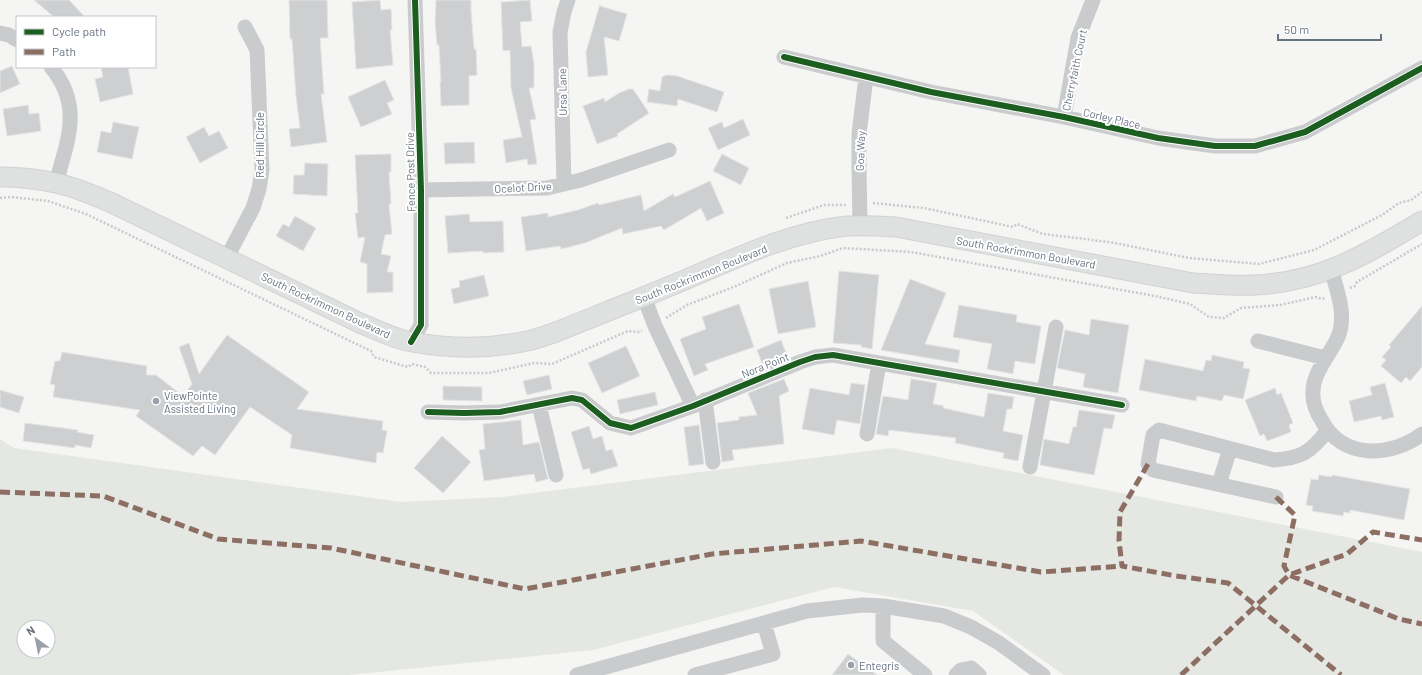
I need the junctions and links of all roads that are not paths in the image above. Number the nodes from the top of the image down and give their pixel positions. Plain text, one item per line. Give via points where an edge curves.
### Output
1 (415, 0) edge
2 (568, 0) edge
3 (1093, 0) edge
4 (245, 27) dead end
5 (0, 33) edge
6 (16, 39) edge
7 (784, 57) dead end
8 (52, 68) edge
9 (1422, 68) edge
10 (866, 77) junction
11 (1064, 117) junction
12 (669, 150) dead end
13 (0, 177) edge
14 (56, 183) junction
15 (564, 184) junction
16 (421, 190) junction
17 (1422, 221) edge
18 (860, 226) junction
19 (226, 259) junction
20 (1331, 269) junction
21 (644, 297) junction
22 (1056, 327) dead end
23 (1258, 341) dead end
24 (411, 342) junction
25 (1326, 358) junction
26 (880, 363) junction
27 (1043, 391) junction
28 (699, 403) junction
29 (539, 405) junction
30 (1122, 405) dead end
31 (428, 412) dead end
32 (1327, 431) junction
33 (867, 434) dead end
34 (1422, 434) edge
35 (1230, 449) junction
36 (713, 462) dead end
37 (1030, 467) dead end
38 (556, 475) dead end
39 (1219, 484) junction
40 (1276, 497) dead end
41 (883, 606) junction
42 (764, 623) junction
43 (577, 675) edge
44 (694, 675) edge
45 (926, 675) edge
46 (956, 675) edge
47 (979, 675) edge
48 (1043, 675) edge

1 - 16 street, Fence Post Drive
2 - 15 street, Ursa Lane via 560,32
3 - 11 street, Cherryfaith Court via 1078,38
4 - 19 street, Red Hill Circle via 257,50 262,170 253,208
5 - 6 street
7 - 10 street, Corley Place
8 - 14 street via 65,90 71,109 70,129
9 - 11 street, Corley Place via 1305,132 1254,146 1215,146 1158,138
10 - 11 street, Corley Place
10 - 18 street, Goa Way via 859,134
12 - 15 street, Ocelot Drive
13 - 14 main road, South Rockrimmon Boulevard via 19,177
14 - 19 main road, South Rockrimmon Boulevard via 114,204
15 - 16 street, Ocelot Drive via 547,188
16 - 24 street, Fence Post Drive via 421,325
17 - 20 main road, South Rockrimmon Boulevard via 1349,262
18 - 20 main road, South Rockrimmon Boulevard via 896,227 1194,283 1234,286 1278,283
18 - 21 main road, South Rockrimmon Boulevard via 826,229 783,241
19 - 24 main road, South Rockrimmon Boulevard via 360,323
20 - 25 street via 1341,305 1342,320 1338,337
21 - 24 main road, South Rockrimmon Boulevard via 528,341 473,348
21 - 28 street via 655,324
22 - 27 street
23 - 25 street
25 - 32 street via 1312,392 1318,414
26 - 27 street, Nora Point
26 - 28 street, Nora Point via 833,355 815,357
26 - 33 street
27 - 30 street, Nora Point
27 - 37 street
28 - 29 street, Nora Point via 631,428 610,423 582,400 572,398
28 - 36 street
29 - 31 street, Nora Point via 500,412
29 - 38 street
32 - 34 street via 1350,447 1365,451 1398,447 1414,441
32 - 35 street via 1317,444 1305,453 1290,459 1274,460
35 - 39 street
35 - 39 street via 1159,430 1153,435 1148,464 1153,470
39 - 40 street
41 - 42 street via 863,605 807,611
41 - 45 street via 883,641
41 - 48 street via 944,616 971,627 999,643
42 - 43 street
42 - 44 street via 773,654
46 - 47 street via 961,670 971,668

